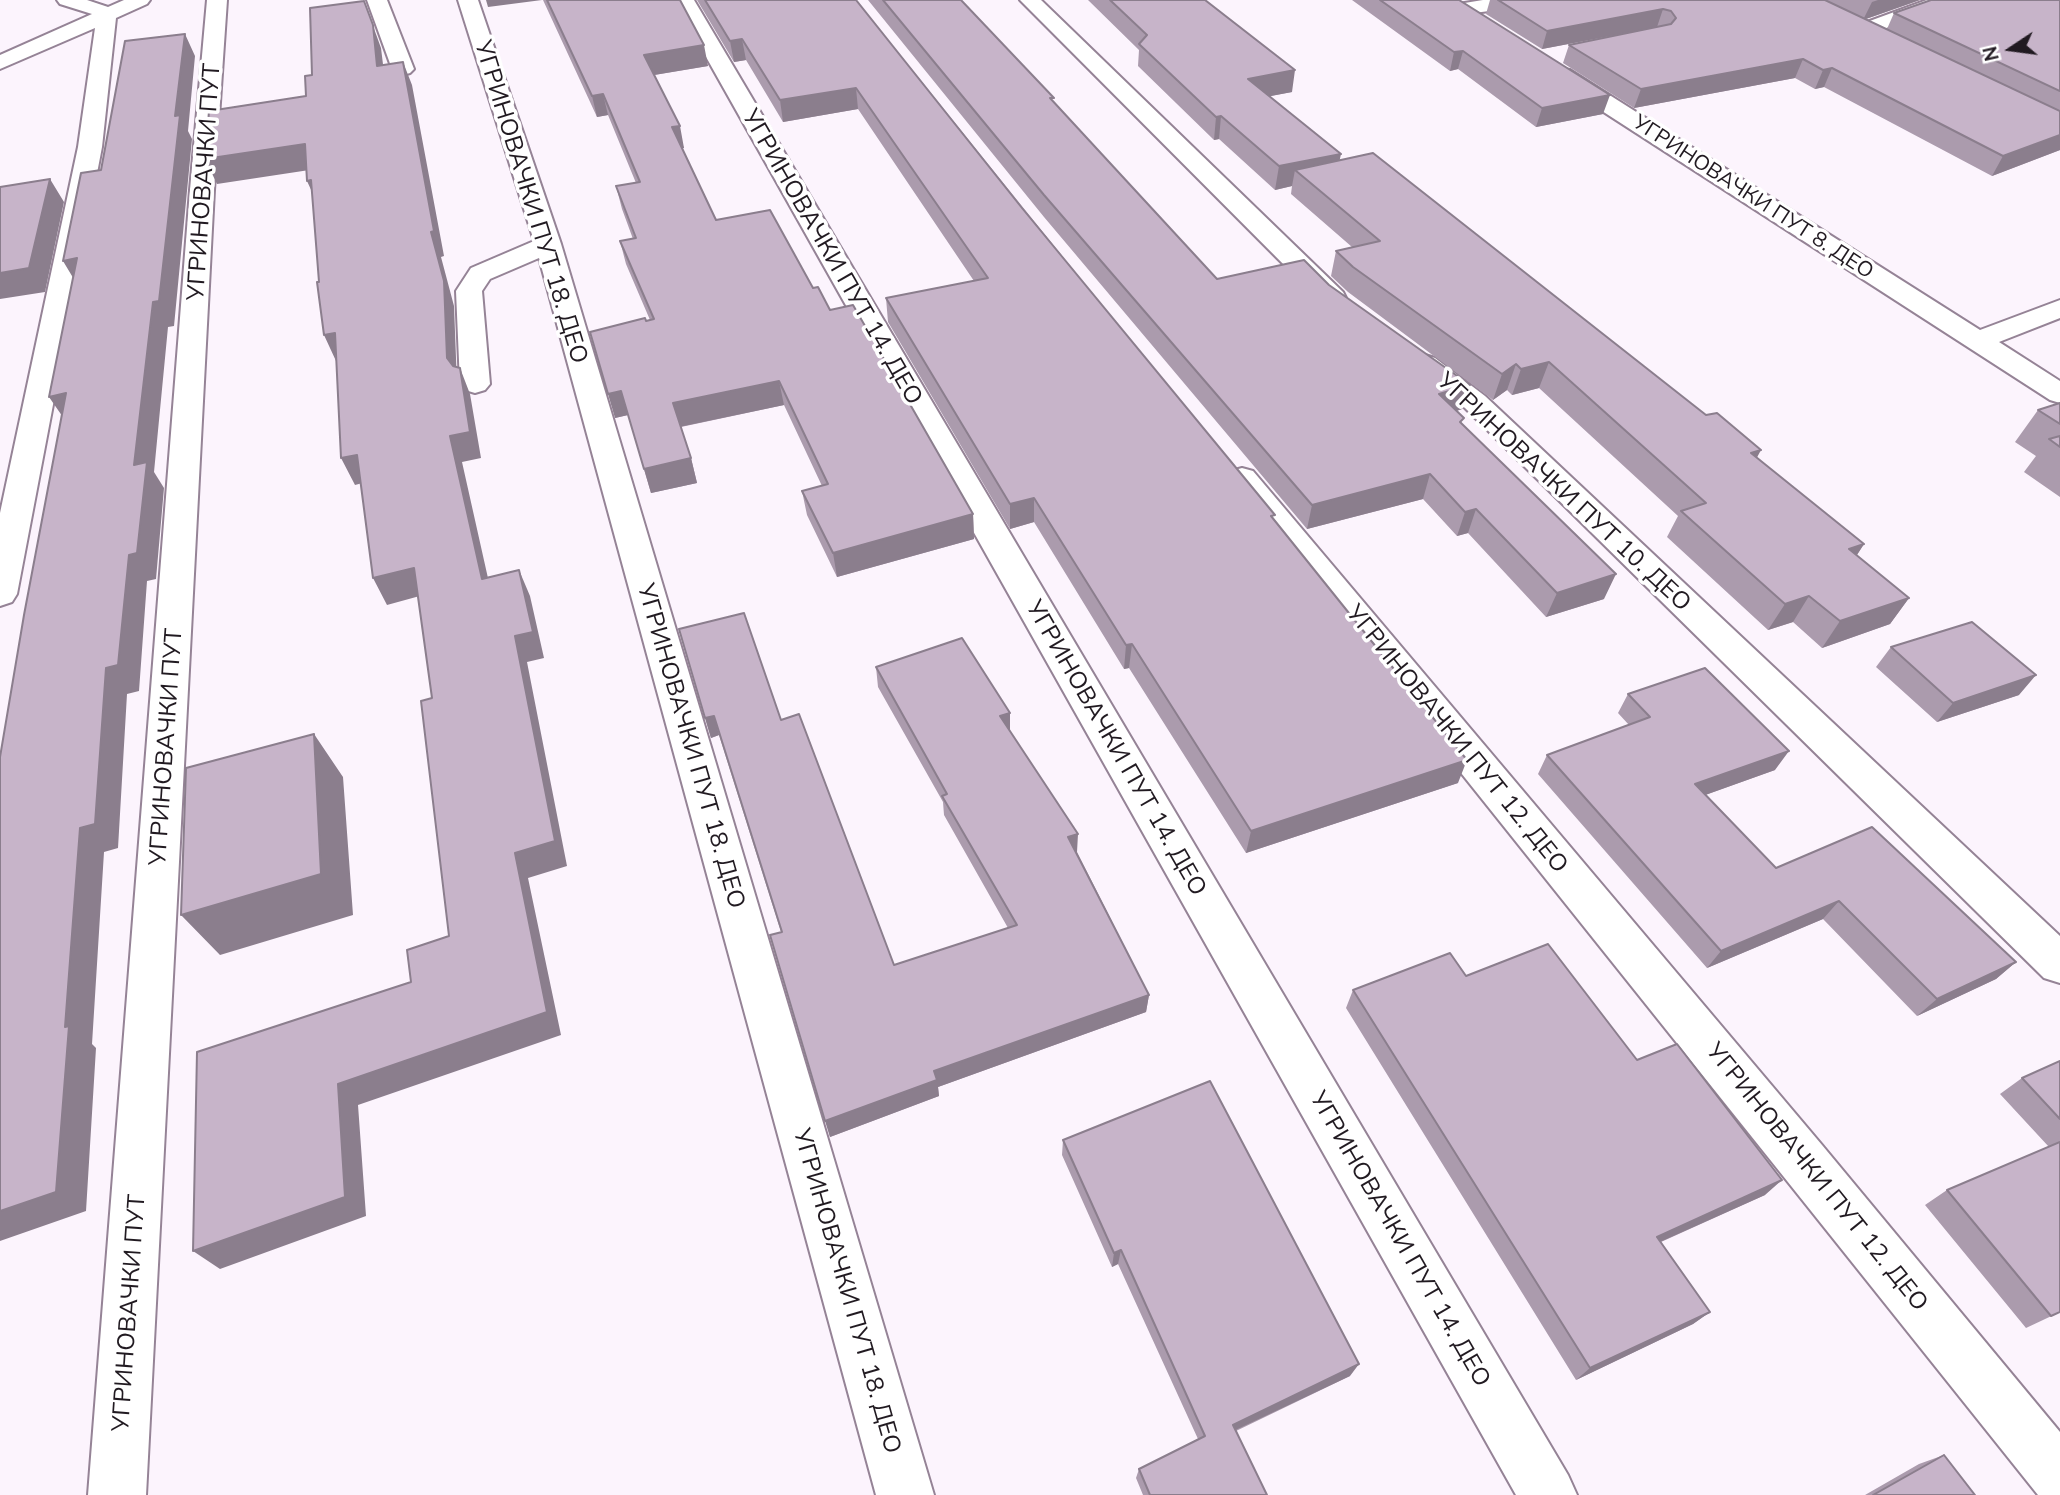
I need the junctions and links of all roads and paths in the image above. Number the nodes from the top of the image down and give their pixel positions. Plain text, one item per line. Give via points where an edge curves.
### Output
1 (67, 0) edge
2 (140, 0) edge
3 (217, 0) edge
4 (377, 0) edge
5 (468, 0) edge
6 (684, 0) edge
7 (1031, 0) edge
8 (1527, 0) edge
9 (1945, 0) edge
10 (1453, 4) edge
11 (107, 13) junction
12 (1493, 30) edge
13 (1887, 43) edge
14 (1551, 57) edge
15 (0, 62) edge
16 (403, 69) edge
17 (548, 244) junction
18 (2060, 308) edge
19 (1357, 318) edge
20 (1978, 341) junction
21 (1398, 347) edge
22 (475, 384) dead end
23 (2060, 394) edge
24 (1219, 450) edge
25 (0, 594) edge
26 (2060, 964) edge
27 (2060, 1477) edge
28 (117, 1495) edge
29 (905, 1495) edge
30 (1548, 1495) edge

1 - 11 street
2 - 11 street
3 - 28 street, УГРИНОВАЧКИ ПУТ
4 - 16 street
5 - 17 street, УГРИНОВАЧКИ ПУТ 18. ДЕО
6 - 30 street, УГРИНОВАЧКИ ПУТ 14. ДЕО
7 - 19 street
8 - 10 street
9 - 13 street via 1856,27
10 - 12 street
11 - 15 street
11 - 25 street via 90,147
14 - 20 street, УГРИНОВАЧКИ ПУТ 8. ДЕО
17 - 22 street via 480,274 469,291
17 - 29 street, УГРИНОВАЧКИ ПУТ 18. ДЕО
18 - 20 street
20 - 23 street, УГРИНОВАЧКИ ПУТ 8. ДЕО
21 - 26 street, УГРИНОВАЧКИ ПУТ 10. ДЕО via 1475,402
24 - 27 street, УГРИНОВАЧКИ ПУТ 12. ДЕО

